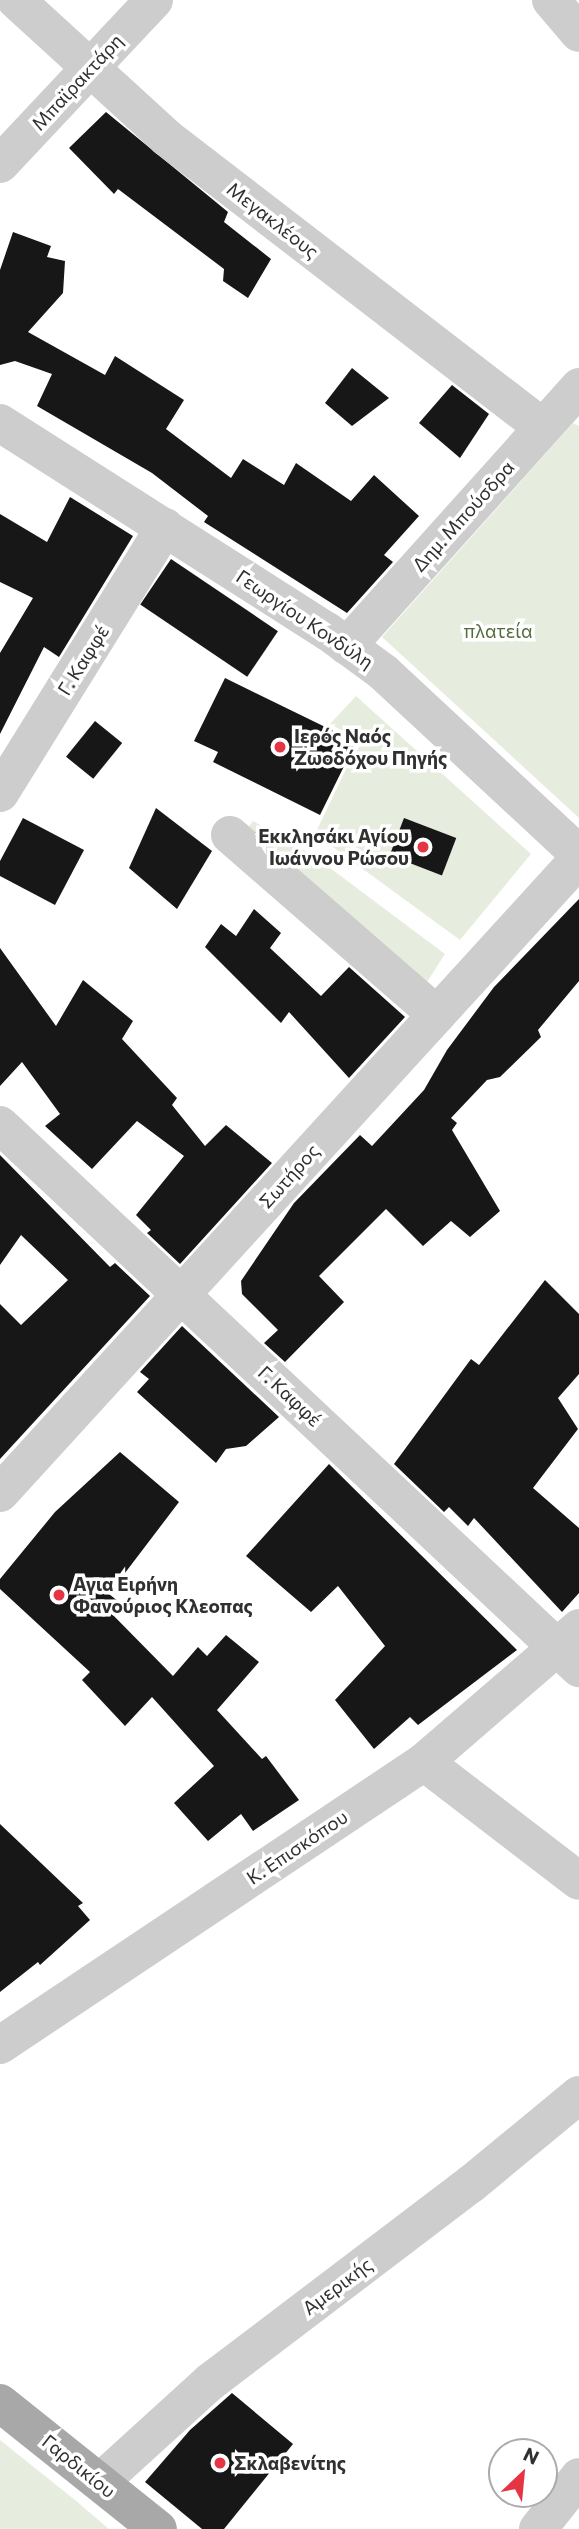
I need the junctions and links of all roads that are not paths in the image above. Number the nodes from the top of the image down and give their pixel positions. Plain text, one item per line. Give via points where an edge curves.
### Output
1 (16, 0) edge
2 (154, 0) edge
3 (551, 0) edge
4 (579, 33) edge
5 (90, 69) junction
6 (0, 164) edge
7 (575, 397) edge
8 (0, 423) edge
9 (542, 426) junction
10 (165, 527) junction
11 (347, 646) junction
12 (0, 793) edge
13 (230, 835) dead end
14 (579, 857) edge
15 (437, 1015) junction
16 (0, 1125) edge
17 (182, 1293) junction
18 (0, 1493) edge
19 (572, 1649) edge
20 (424, 1762) junction
21 (579, 1881) edge
22 (0, 2045) edge
23 (579, 2095) edge
24 (0, 2403) edge
25 (579, 2477) edge
26 (100, 2482) junction
27 (153, 2528) edge
28 (538, 2529) edge

1 - 5 street, Μεγακλέους
2 - 5 street, Μπαϊρακτάρη
3 - 4 street
5 - 6 street, Μπαϊρακτάρη
5 - 9 street, Μεγακλέους via 167,138
7 - 9 street, Δημ. Μπούσδρα
8 - 10 street, Γεωργίου Κονδύλη
9 - 11 street, Δημ. Μπούσδρα
10 - 11 street, Γεωργίου Κονδύλη
10 - 12 street, Γ. Καφφέ
11 - 14 street, Γεωργίου Κονδύλη via 429,712
13 - 15 street
14 - 15 street, Σωτήρος
15 - 17 street, Σωτήρος
16 - 17 street, Γ. Καφφέ
17 - 18 street, Σωτήρος
17 - 19 street, Γ. Καφφέ
19 - 20 street, Κ. Επισκόπου
20 - 21 street
20 - 22 street, Κ. Επισκόπου
23 - 26 street, Αμερικής via 471,2184 210,2382
24 - 26 main road, Γαρδικίου
25 - 28 street
26 - 27 main road, Γαρδικίου

